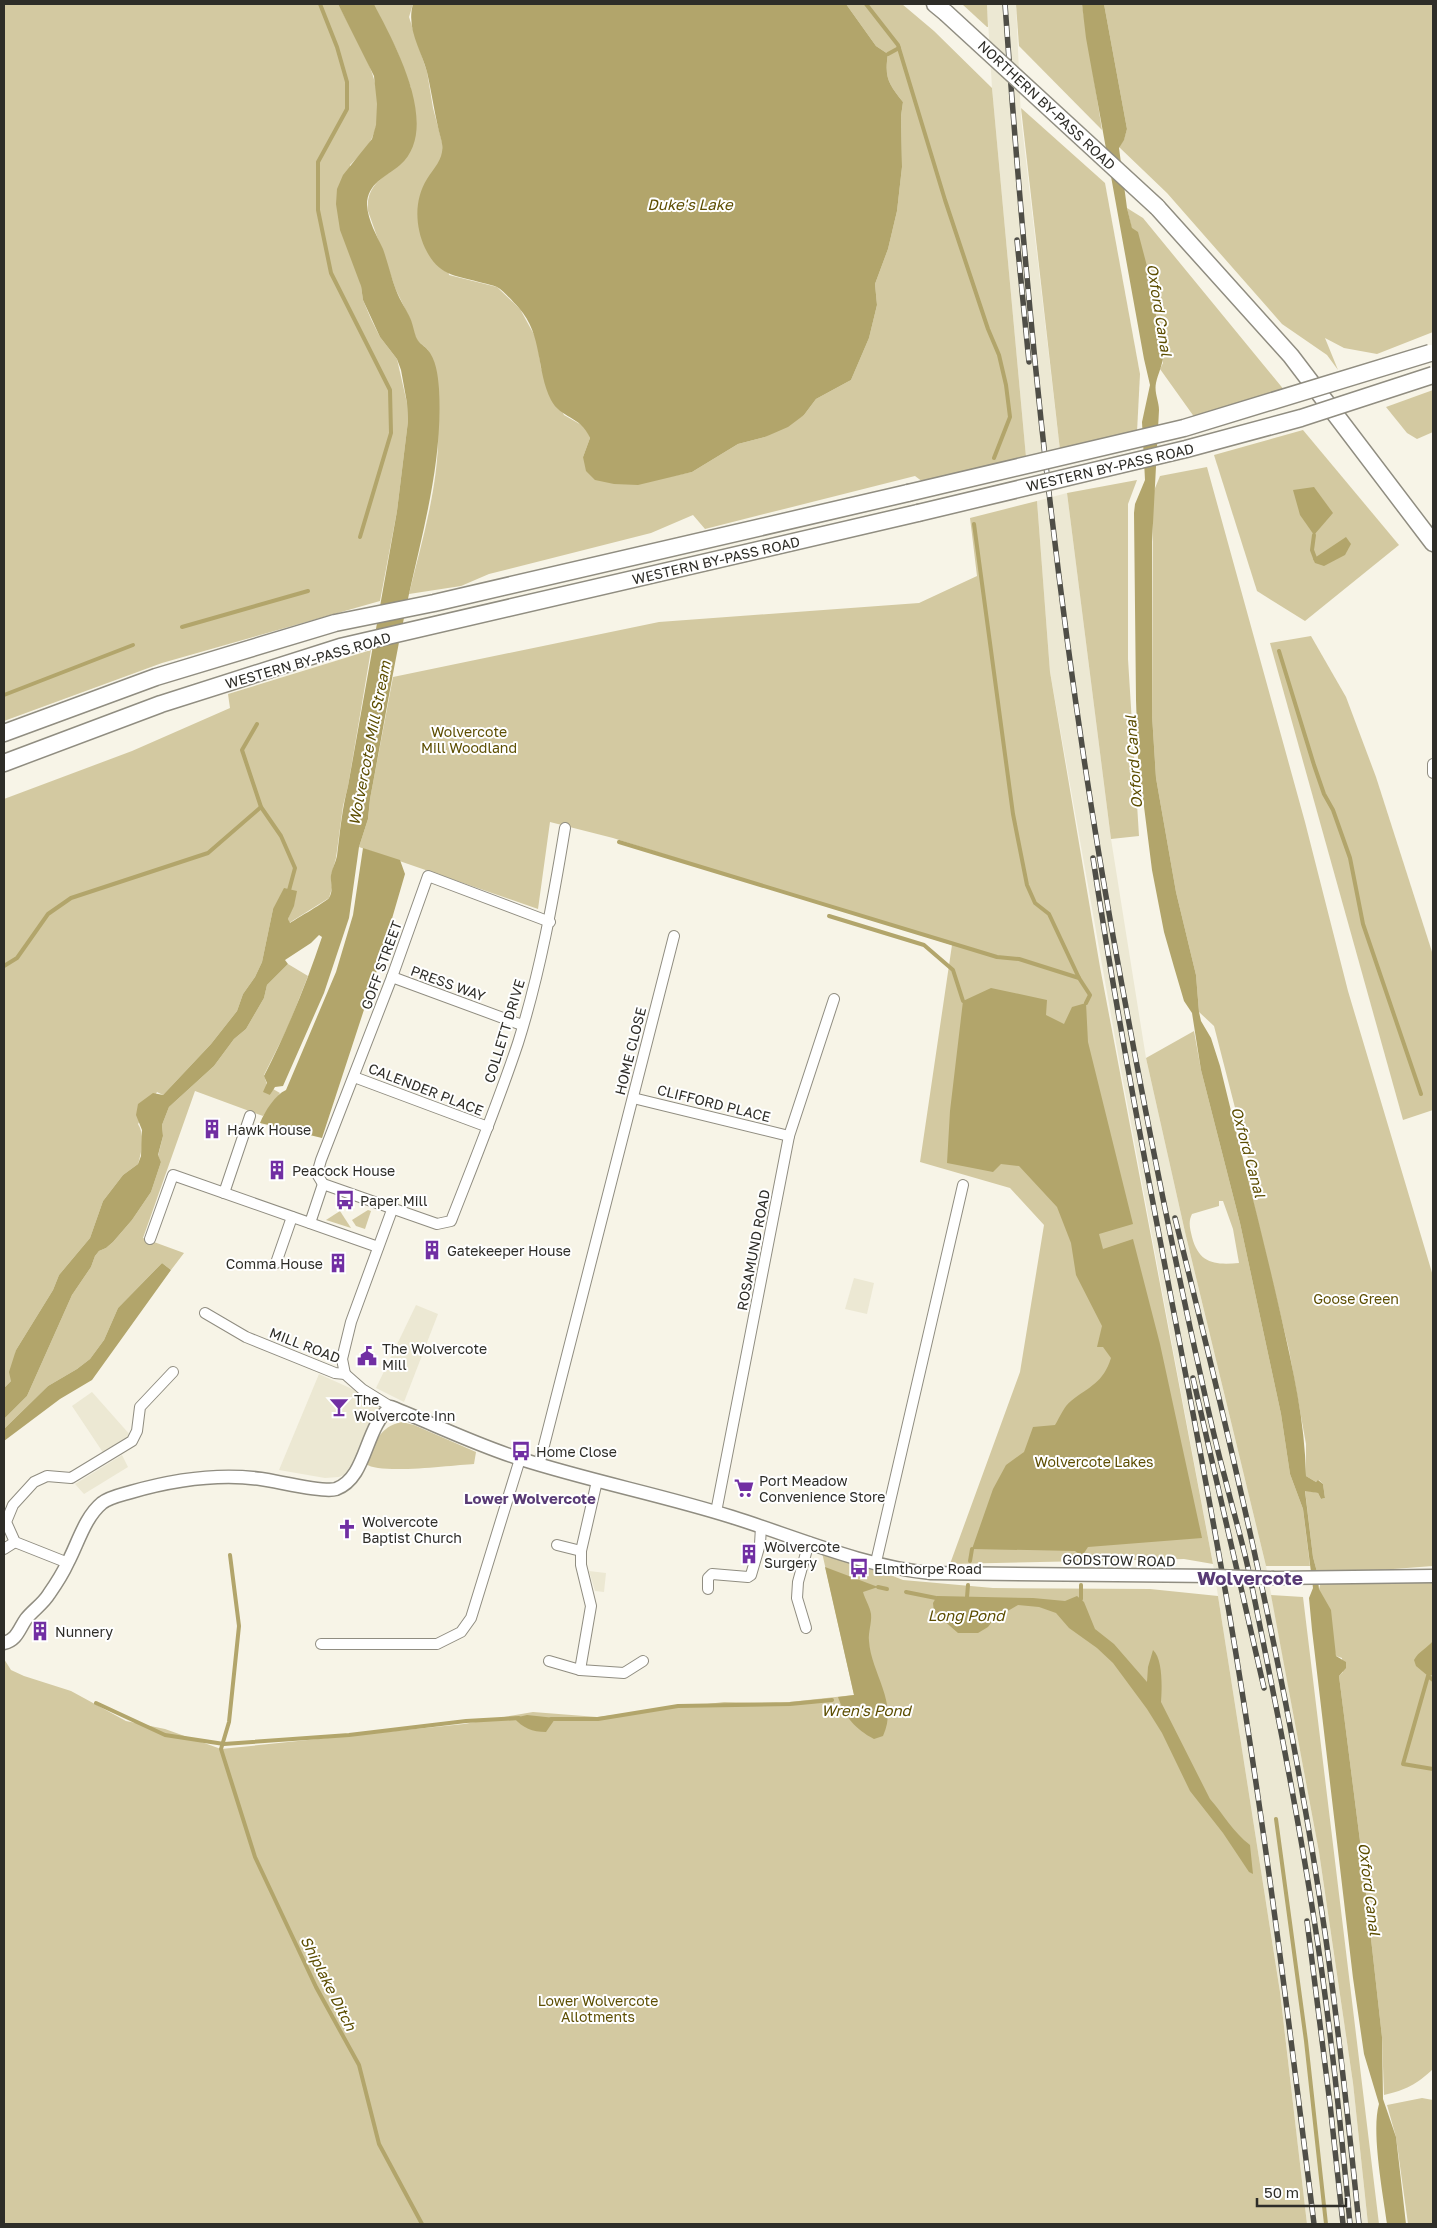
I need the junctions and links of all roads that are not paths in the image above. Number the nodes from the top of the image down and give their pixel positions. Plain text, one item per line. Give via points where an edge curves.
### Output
1 (941, 8) edge
2 (1432, 352) edge
3 (1433, 375) edge
4 (1433, 543) edge
5 (4, 733) edge
6 (4, 763) edge
7 (1433, 764) edge
8 (1433, 773) edge
9 (565, 828) dead end
10 (550, 922) junction
11 (674, 936) dead end
12 (392, 977) junction
13 (834, 999) dead end
14 (522, 1026) junction
15 (354, 1077) junction
16 (633, 1098) junction
17 (250, 1116) dead end
18 (488, 1128) junction
19 (789, 1136) junction
20 (323, 1184) junction
21 (962, 1185) dead end
22 (224, 1193) junction
23 (392, 1210) junction
24 (292, 1217) junction
25 (310, 1223) junction
26 (150, 1239) dead end
27 (378, 1247) junction
28 (276, 1263) dead end
29 (205, 1313) dead end
30 (173, 1372) dead end
31 (345, 1374) junction
32 (391, 1406) junction
33 (520, 1459) junction
34 (540, 1465) junction
35 (597, 1482) junction
36 (716, 1512) junction
37 (5, 1523) edge
38 (761, 1527) junction
39 (15, 1542) junction
40 (809, 1542) junction
41 (557, 1545) dead end
42 (4, 1549) edge
43 (581, 1551) junction
44 (876, 1562) junction
45 (68, 1563) junction
46 (1433, 1576) edge
47 (708, 1589) dead end
48 (806, 1628) dead end
49 (4, 1643) edge
50 (321, 1644) dead end
51 (549, 1661) dead end
52 (644, 1661) dead end
53 (580, 1670) junction

1 - 4 highway, NORTHERN BY-PASS ROAD, bridge via 1157,207 1291,356
2 - 5 highway, WESTERN BY-PASS ROAD, bridge via 1184,428 434,603 335,623 156,677
3 - 6 highway, WESTERN BY-PASS ROAD, bridge via 1301,418 1186,450 340,647 161,704
7 - 8 street
9 - 10 street, COLLETT DRIVE
10 - 12 street, GOFF STREET via 428,876
10 - 14 street, COLLETT DRIVE
11 - 16 street, HOME CLOSE
12 - 14 street, PRESS WAY
12 - 15 street, GOFF STREET
13 - 19 street, ROSAMUND ROAD
14 - 18 street, COLLETT DRIVE
15 - 18 street, CALENDER PLACE
15 - 20 street, GOFF STREET via 317,1174
16 - 19 street, CLIFFORD PLACE
16 - 34 street, HOME CLOSE
17 - 22 street
18 - 23 street, COLLETT DRIVE via 450,1221 437,1224 398,1209
19 - 36 street, ROSAMUND ROAD
20 - 23 street
20 - 25 street
21 - 44 street
22 - 24 street
22 - 26 street via 174,1175
23 - 27 street
24 - 25 street
24 - 28 street
25 - 27 street
27 - 31 street via 344,1345
29 - 31 street, MILL ROAD via 246,1337 335,1373
30 - 37 street via 140,1407 137,1431 132,1441 71,1478 47,1476 34,1482 13,1505
31 - 32 street, MILL ROAD via 362,1389
32 - 33 street, GODSTOW ROAD
32 - 45 street via 379,1420 356,1472 348,1483 334,1490 259,1479 199,1478 139,1490 102,1503 82,1532
33 - 34 street, GODSTOW ROAD
33 - 50 street via 470,1618 461,1632 437,1644
34 - 35 street, GODSTOW ROAD
35 - 36 street, GODSTOW ROAD
35 - 43 street
36 - 38 street, GODSTOW ROAD
37 - 39 street
38 - 40 street, GODSTOW ROAD
38 - 47 street via 751,1575 712,1574 708,1578
39 - 42 street
39 - 45 street
40 - 44 street, GODSTOW ROAD
40 - 48 street via 797,1598
41 - 43 street
43 - 53 street via 581,1565 591,1606
44 - 46 street, GODSTOW ROAD, bridge via 931,1573 1274,1578
45 - 49 street via 48,1596 17,1635
51 - 53 street
52 - 53 street via 624,1673

